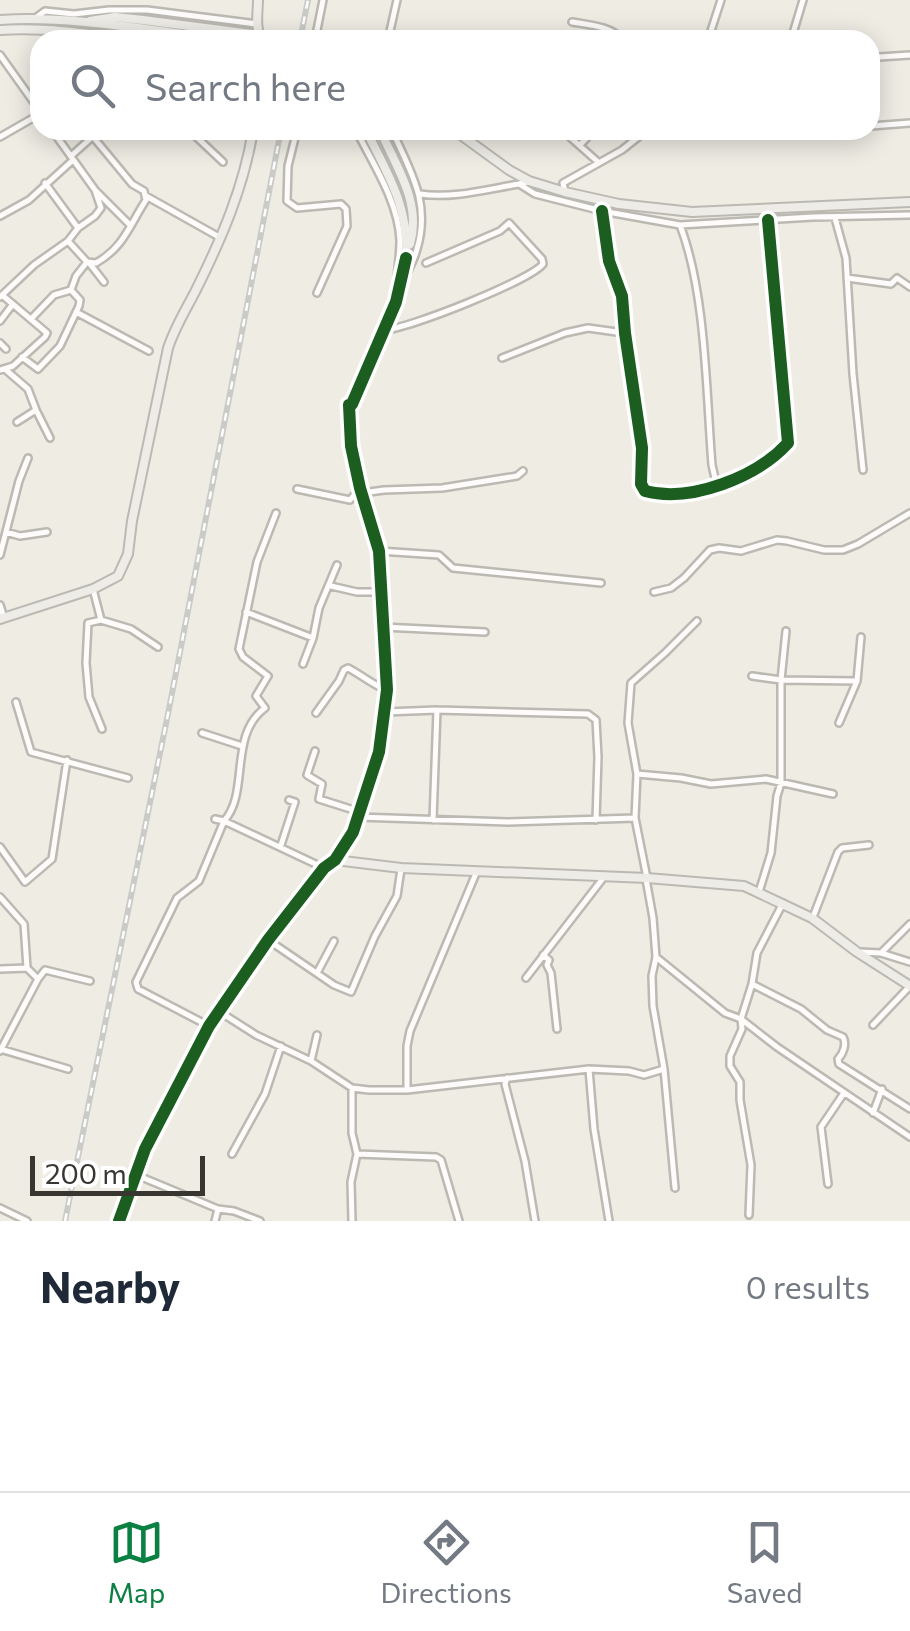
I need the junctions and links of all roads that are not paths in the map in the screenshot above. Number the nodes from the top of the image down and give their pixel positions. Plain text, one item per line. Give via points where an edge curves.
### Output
1 (258, 0) edge
2 (323, 0) edge
3 (397, 0) edge
4 (721, 0) edge
5 (803, 0) edge
6 (34, 19) junction
7 (0, 20) edge
8 (572, 22) dead end
9 (257, 24) junction
10 (80, 28) junction
11 (0, 30) edge
12 (82, 30) edge
13 (89, 30) edge
14 (114, 30) edge
15 (205, 30) edge
16 (259, 30) edge
17 (317, 30) edge
18 (390, 30) edge
19 (610, 30) edge
20 (711, 30) edge
21 (794, 30) edge
22 (0, 55) edge
23 (910, 55) edge
24 (880, 57) edge
25 (30, 98) edge
26 (30, 118) edge
27 (910, 123) edge
28 (880, 125) edge
29 (0, 138) edge
30 (59, 140) edge
31 (92, 140) edge
32 (96, 140) edge
33 (200, 140) edge
34 (251, 140) edge
35 (294, 140) edge
36 (361, 140) edge
37 (371, 140) edge
38 (385, 140) edge
39 (396, 140) edge
40 (468, 140) edge
41 (574, 140) edge
42 (585, 140) edge
43 (635, 140) edge
44 (580, 145) junction
45 (73, 160) junction
46 (223, 162) dead end
47 (598, 162) junction
48 (524, 182) junction
49 (45, 183) junction
50 (95, 190) junction
51 (565, 192) junction
52 (420, 194) junction
53 (146, 196) junction
54 (910, 202) edge
55 (602, 212) junction
56 (910, 215) edge
57 (0, 216) edge
58 (835, 218) junction
59 (768, 220) junction
60 (130, 225) junction
61 (680, 225) junction
62 (78, 228) junction
63 (218, 237) junction
64 (68, 241) junction
65 (406, 258) junction
66 (426, 262) dead end
67 (88, 263) junction
68 (847, 278) junction
69 (104, 282) dead end
70 (910, 286) edge
71 (71, 290) junction
72 (317, 293) dead end
73 (1, 296) edge
74 (396, 302) junction
75 (13, 304) junction
76 (76, 312) junction
77 (32, 318) junction
78 (0, 321) edge
79 (384, 330) junction
80 (625, 332) junction
81 (150, 352) dead end
82 (22, 358) junction
83 (502, 358) dead end
84 (3, 370) edge
85 (36, 410) junction
86 (17, 422) dead end
87 (50, 438) dead end
88 (28, 458) dead end
89 (863, 470) dead end
90 (523, 471) dead end
91 (718, 487) junction
92 (297, 488) dead end
93 (361, 490) junction
94 (276, 513) dead end
95 (910, 513) edge
96 (6, 532) junction
97 (48, 532) dead end
98 (379, 551) junction
99 (0, 554) edge
100 (337, 565) dead end
101 (601, 583) dead end
102 (330, 586) junction
103 (93, 589) junction
104 (382, 592) junction
105 (654, 592) dead end
106 (0, 605) edge
107 (245, 612) junction
108 (2, 618) edge
109 (101, 620) junction
110 (696, 621) dead end
111 (384, 626) junction
112 (786, 631) dead end
113 (484, 632) dead end
114 (861, 637) dead end
115 (313, 638) junction
116 (158, 647) dead end
117 (303, 664) dead end
118 (752, 676) dead end
119 (782, 680) junction
120 (857, 681) junction
121 (387, 690) junction
122 (16, 702) dead end
123 (437, 710) junction
124 (385, 712) junction
125 (316, 713) dead end
126 (839, 723) dead end
127 (102, 729) dead end
128 (202, 733) dead end
129 (242, 746) junction
130 (316, 751) dead end
131 (67, 760) junction
132 (637, 774) junction
133 (128, 778) dead end
134 (781, 783) junction
135 (833, 794) dead end
136 (289, 800) dead end
137 (359, 815) junction
138 (634, 818) junction
139 (214, 819) dead end
140 (433, 820) junction
141 (596, 820) junction
142 (224, 821) junction
143 (869, 845) dead end
144 (0, 846) edge
145 (281, 846) junction
146 (335, 860) junction
147 (324, 868) junction
148 (402, 868) junction
149 (478, 870) junction
150 (604, 877) junction
151 (646, 878) junction
152 (759, 892) junction
153 (0, 897) edge
154 (782, 903) junction
155 (812, 918) junction
156 (910, 924) edge
157 (268, 940) junction
158 (334, 941) dead end
159 (857, 952) junction
160 (881, 953) junction
161 (543, 955) junction
162 (656, 957) junction
163 (910, 962) edge
164 (27, 968) junction
165 (0, 970) edge
166 (317, 974) junction
167 (526, 978) dead end
168 (38, 979) junction
169 (90, 981) dead end
170 (752, 984) junction
171 (910, 986) edge
172 (220, 1012) junction
173 (741, 1018) junction
174 (873, 1024) dead end
175 (209, 1026) junction
176 (556, 1029) dead end
177 (317, 1034) dead end
178 (282, 1046) junction
179 (0, 1050) edge
180 (311, 1061) junction
181 (68, 1069) dead end
182 (589, 1069) junction
183 (664, 1069) junction
184 (507, 1078) junction
185 (352, 1088) junction
186 (882, 1089) junction
187 (407, 1090) junction
188 (844, 1093) junction
189 (910, 1109) edge
190 (873, 1113) junction
191 (910, 1137) edge
192 (232, 1154) dead end
193 (357, 1154) junction
194 (134, 1174) junction
195 (828, 1184) dead end
196 (675, 1188) dead end
197 (0, 1208) edge
198 (218, 1209) junction
199 (749, 1215) dead end
200 (28, 1221) edge
201 (119, 1221) edge
202 (215, 1221) edge
203 (260, 1221) edge
204 (352, 1221) edge
205 (459, 1221) edge
206 (535, 1221) edge
207 (609, 1221) edge

1 - 9 main road
2 - 17 street
3 - 18 street
4 - 20 street
5 - 21 street
6 - 7 main road
6 - 9 street via 45,11 148,10
6 - 10 main road
8 - 19 street
9 - 16 main road
10 - 11 main road
10 - 12 main road
10 - 13 main road
10 - 14 main road
10 - 15 main road via 115,17
22 - 25 street
23 - 24 street
26 - 29 street
27 - 28 street
30 - 45 street
31 - 45 street
32 - 53 street
33 - 46 street
34 - 63 main road
35 - 72 street via 287,201 297,208 346,209 346,226
36 - 74 street via 398,225
37 - 65 main road via 406,220
38 - 65 main road via 413,215
39 - 52 street
40 - 48 main road
41 - 44 street
42 - 44 street
43 - 47 street
44 - 47 street
45 - 49 street
45 - 50 street
47 - 51 street via 563,182
48 - 51 main road
48 - 52 street
48 - 55 street via 522,188 535,194
49 - 57 street
49 - 62 street
50 - 60 street
50 - 62 street via 101,208
51 - 54 main road via 692,212
52 - 74 street via 421,235
53 - 60 street
53 - 63 street
55 - 61 street
55 - 80 street
56 - 58 street
58 - 59 street
58 - 68 street
59 - 61 street
59 - 91 street via 788,443 772,459
60 - 67 street via 104,259
61 - 91 street via 700,316
62 - 64 street
63 - 103 main road via 168,348 128,554 118,576
64 - 67 street
64 - 73 street
65 - 74 street
66 - 79 street via 510,223 543,264 482,296
67 - 69 street
67 - 71 street
68 - 70 street via 891,284 897,278
68 - 89 street
71 - 76 street via 80,300
71 - 77 street via 54,295
73 - 75 street
74 - 79 street
75 - 77 street
75 - 78 street
76 - 81 street
76 - 82 street via 41,368
77 - 82 street via 47,333
79 - 93 street via 349,405
80 - 83 street via 588,328
80 - 91 street via 645,491 683,494
82 - 84 street
84 - 85 street via 28,389
85 - 86 street
85 - 87 street
88 - 96 street
90 - 93 street via 442,488
92 - 93 street via 350,500
93 - 98 street
94 - 107 street
95 - 105 street via 843,550 787,540 710,550 671,588
96 - 97 street
96 - 99 street
98 - 101 street via 439,554 453,568
98 - 104 street
100 - 102 street
102 - 104 street
102 - 115 street
103 - 108 main road
103 - 109 street
104 - 111 street
106 - 108 street
107 - 115 street
107 - 129 street via 239,648 268,676 256,696 264,708 253,716
109 - 116 street
109 - 127 street via 88,622 86,663 89,697
110 - 132 street via 631,683 628,723
111 - 113 street
111 - 121 street
112 - 119 street
114 - 120 street
115 - 117 street
118 - 119 street
119 - 120 street
119 - 134 street
120 - 126 street
121 - 124 street
121 - 125 street via 348,668
122 - 131 street via 31,752
123 - 124 street
123 - 140 street
123 - 141 street via 593,716
124 - 137 street
128 - 129 street
129 - 142 street via 233,812
130 - 137 street via 307,775 322,784 319,798
131 - 133 street
131 - 144 street via 52,858 25,882
132 - 134 street via 711,784 758,778
132 - 138 street
134 - 135 street
134 - 152 street
136 - 145 street via 295,802
137 - 140 street
137 - 146 street
138 - 141 street
138 - 151 street
139 - 142 street
140 - 141 street
142 - 145 street
142 - 175 street via 199,881 177,898 136,982
143 - 155 street via 838,852
145 - 147 street
146 - 147 street
146 - 148 main road
147 - 157 street
148 - 149 main road
148 - 166 street via 398,896 352,992
149 - 150 main road
149 - 187 street via 410,1031
150 - 151 main road
150 - 161 street
151 - 152 main road via 723,882
151 - 162 street
152 - 154 main road
153 - 164 street via 24,924
154 - 155 main road
154 - 170 street via 757,953
155 - 159 main road
156 - 160 street
157 - 166 street
157 - 172 street
158 - 166 street
159 - 160 street
159 - 171 main road
160 - 163 street
161 - 167 street
161 - 176 street via 552,973
162 - 173 street via 725,1013
162 - 183 street via 653,1006
164 - 165 street
164 - 168 street
168 - 169 street via 45,970
168 - 179 street
170 - 173 street
170 - 186 street via 843,1037 839,1064
171 - 174 street
172 - 175 street
172 - 178 street
173 - 188 street
173 - 199 street via 730,1066 740,1082 751,1164
175 - 194 street
177 - 180 street
178 - 180 street
178 - 192 street
179 - 181 street
180 - 185 street
182 - 183 street
182 - 184 street
182 - 207 street
183 - 196 street
184 - 187 street
184 - 206 street
185 - 187 street
185 - 193 street
186 - 189 street
186 - 190 street
188 - 190 street
188 - 195 street via 821,1128
190 - 191 street
193 - 204 street
193 - 205 street via 441,1160
194 - 198 street
194 - 201 street
197 - 200 street
198 - 202 street
198 - 203 street

